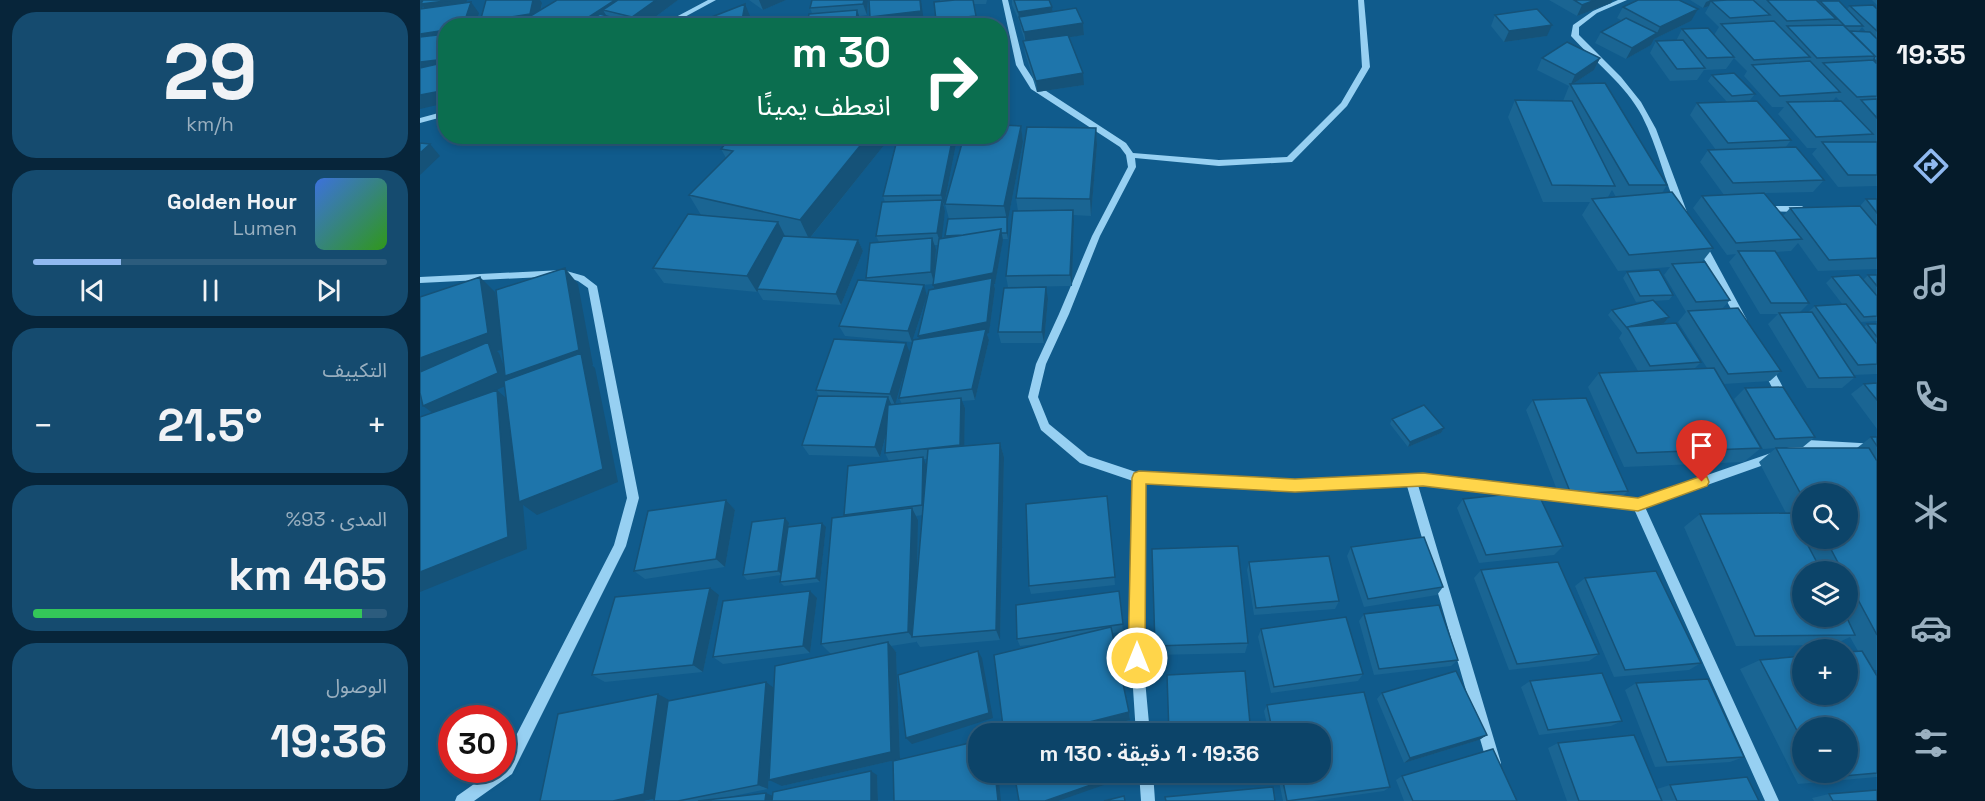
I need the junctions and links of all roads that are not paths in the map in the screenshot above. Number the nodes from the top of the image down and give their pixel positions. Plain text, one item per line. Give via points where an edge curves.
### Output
1 (713, 0) edge
2 (1005, 0) edge
3 (1361, 0) edge
4 (1624, 0) edge
5 (678, 18) edge
6 (438, 115) edge
7 (420, 121) edge
8 (1130, 155) junction
9 (1681, 207) junction
10 (1692, 207) dead end
11 (1750, 208) edge
12 (1808, 210) edge
13 (1686, 218) edge
14 (1697, 238) edge
15 (420, 280) edge
16 (1747, 331) edge
17 (1758, 352) edge
18 (1792, 414) edge
19 (1877, 449) edge
20 (1139, 478) junction
21 (1411, 481) junction
22 (1638, 504) junction
23 (1142, 723) edge
24 (1498, 778) edge
25 (1147, 783) edge
26 (462, 801) edge
27 (1148, 801) edge
28 (1772, 801) edge

1 - 5 street
2 - 8 street via 1020,65 1034,87 1123,145
3 - 8 street via 1366,67 1344,104 1289,160 1218,163
4 - 9 street via 1575,26 1575,36 1606,64 1634,98 1651,127
6 - 7 street
8 - 20 street via 1132,167 1096,236 1041,364 1033,397 1045,427 1084,460
9 - 10 street
9 - 13 street
11 - 12 street
14 - 16 street
15 - 26 street via 563,273 592,286 633,498 620,546 507,769
17 - 18 street
19 - 22 street via 1806,440
20 - 21 street via 1295,485
20 - 23 street via 1137,658
21 - 22 street
21 - 24 street
22 - 28 street
25 - 27 street

